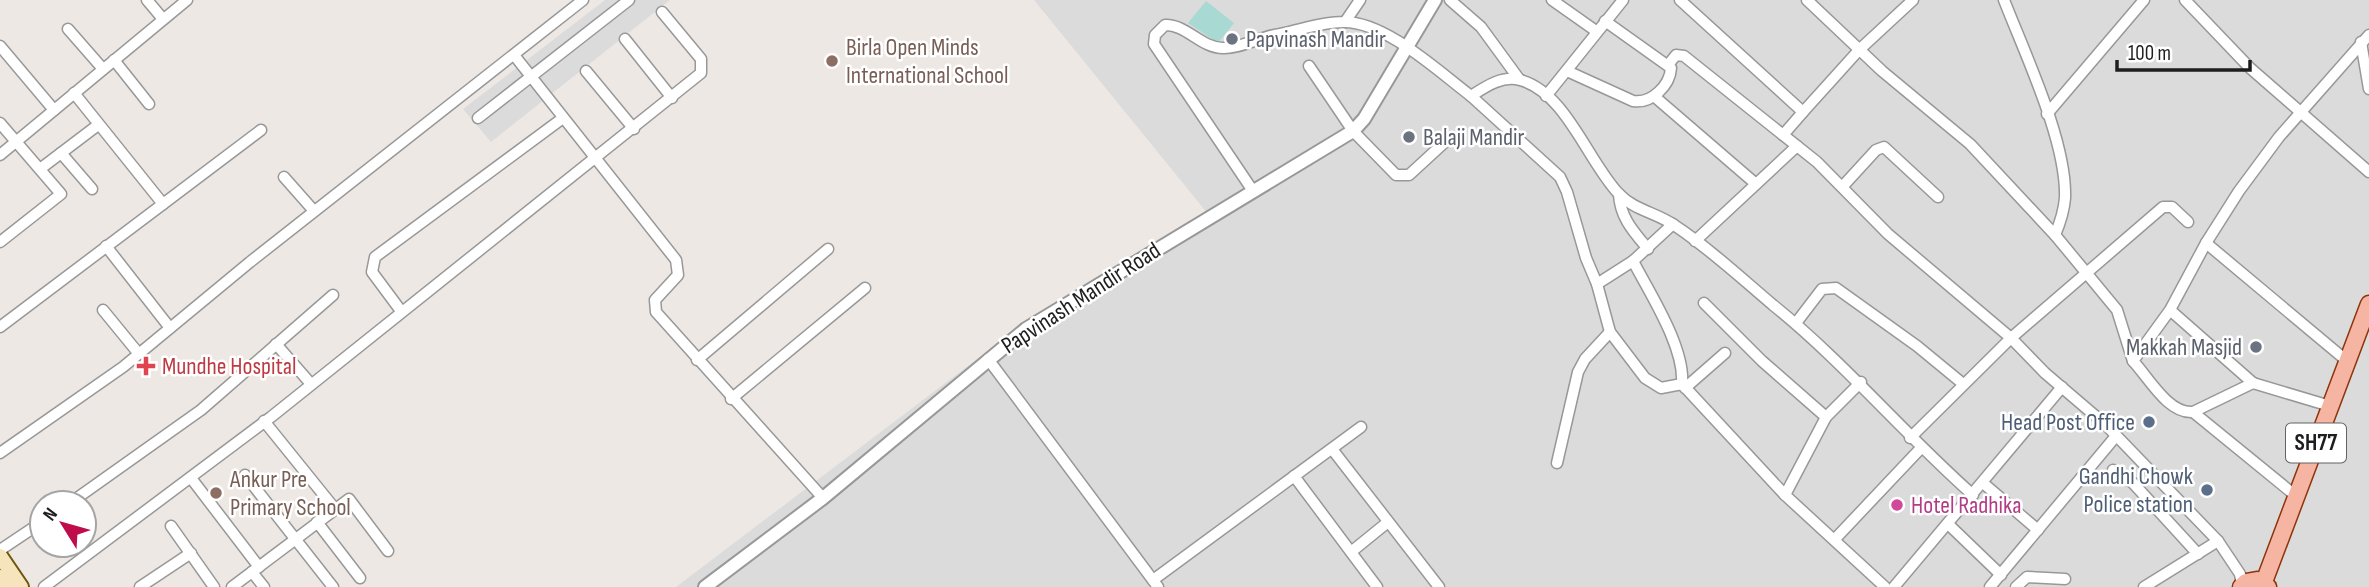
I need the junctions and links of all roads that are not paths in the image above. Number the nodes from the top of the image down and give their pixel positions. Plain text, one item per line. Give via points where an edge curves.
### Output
1 (147, 0) edge
2 (187, 0) edge
3 (583, 0) edge
4 (629, 0) edge
5 (1360, 0) edge
6 (1435, 0) edge
7 (1450, 0) edge
8 (1552, 0) edge
9 (1623, 0) edge
10 (1680, 0) edge
11 (1807, 0) edge
12 (1913, 0) edge
13 (2004, 0) edge
14 (2011, 0) edge
15 (2144, 0) edge
16 (2185, 0) edge
17 (569, 4) edge
18 (2009, 11) junction
19 (662, 12) dead end
20 (163, 19) junction
21 (1605, 21) junction
22 (1345, 22) junction
23 (68, 29) dead end
24 (1596, 31) junction
25 (625, 39) dead end
26 (2365, 39) edge
27 (0, 46) edge
28 (1406, 48) junction
29 (1859, 50) junction
30 (514, 55) junction
31 (114, 60) junction
32 (1668, 65) junction
33 (1309, 66) dead end
34 (103, 69) junction
35 (586, 71) dead end
36 (1567, 71) junction
37 (531, 77) junction
38 (1519, 79) junction
39 (2369, 89) edge
40 (74, 93) junction
41 (1471, 96) junction
42 (1546, 96) junction
43 (672, 97) junction
44 (1655, 97) junction
45 (149, 104) dead end
46 (54, 110) junction
47 (2302, 111) junction
48 (1804, 112) junction
49 (2047, 114) junction
50 (478, 118) dead end
51 (562, 118) junction
52 (0, 122) edge
53 (98, 125) junction
54 (634, 129) junction
55 (261, 130) dead end
56 (1353, 131) junction
57 (1783, 135) junction
58 (16, 141) junction
59 (1446, 141) dead end
60 (1797, 146) junction
61 (61, 153) junction
62 (0, 155) edge
63 (596, 159) junction
64 (40, 169) junction
65 (2369, 172) edge
66 (284, 177) dead end
67 (1756, 184) junction
68 (1843, 186) junction
69 (92, 190) dead end
70 (1253, 191) junction
71 (1619, 194) junction
72 (1938, 197) dead end
73 (163, 204) junction
74 (314, 211) junction
75 (2188, 222) dead end
76 (1674, 224) junction
77 (2056, 235) junction
78 (1695, 241) junction
79 (0, 242) edge
80 (2206, 243) junction
81 (106, 246) junction
82 (1648, 248) junction
83 (828, 249) dead end
84 (1633, 261) junction
85 (2087, 272) junction
86 (1597, 284) junction
87 (865, 288) dead end
88 (333, 295) dead end
89 (1704, 303) dead end
90 (2369, 304) edge
91 (103, 310) dead end
92 (401, 310) junction
93 (2170, 310) junction
94 (1796, 323) junction
95 (0, 327) edge
96 (170, 328) junction
97 (1610, 332) junction
98 (2011, 338) junction
99 (276, 344) junction
100 (139, 354) junction
101 (1725, 354) dead end
102 (697, 359) junction
103 (988, 359) junction
104 (2133, 360) junction
105 (2347, 361) junction
106 (1861, 382) junction
107 (1962, 383) junction
108 (2253, 383) junction
109 (311, 384) junction
110 (1684, 386) junction
111 (2062, 387) junction
112 (731, 399) junction
113 (2330, 406) junction
114 (2193, 412) junction
115 (1826, 417) junction
116 (264, 421) junction
117 (1361, 427) dead end
118 (2116, 436) junction
119 (1910, 438) junction
120 (1921, 448) junction
121 (1332, 449) junction
122 (0, 453) edge
123 (1557, 463) dead end
124 (2113, 470) dead end
125 (246, 475) dead end
126 (1294, 476) junction
127 (191, 478) junction
128 (1983, 483) junction
129 (91, 489) edge
130 (1785, 495) junction
131 (1973, 495) junction
132 (2296, 496) junction
133 (823, 498) junction
134 (335, 509) junction
135 (317, 522) junction
136 (1388, 522) junction
137 (1948, 524) junction
138 (171, 526) dead end
139 (2038, 530) junction
140 (28, 532) edge
141 (296, 538) junction
142 (1835, 539) junction
143 (2218, 541) junction
144 (388, 551) dead end
145 (1351, 552) junction
146 (0, 553) edge
147 (191, 553) junction
148 (2198, 554) junction
149 (256, 569) junction
150 (2005, 571) junction
151 (0, 577) edge
152 (360, 578) dead end
153 (2024, 578) junction
154 (2065, 579) dead end
155 (1155, 583) edge
156 (2266, 585) edge
157 (2241, 586) edge
158 (6, 587) edge
159 (21, 587) edge
160 (44, 587) edge
161 (140, 587) edge
162 (214, 587) edge
163 (232, 587) edge
164 (264, 587) edge
165 (333, 587) edge
166 (705, 587) edge
167 (1377, 587) edge
168 (1439, 587) edge
169 (1885, 587) edge
170 (1894, 587) edge
171 (1990, 587) edge
172 (2016, 587) edge
173 (2144, 587) edge

1 - 20 street
2 - 20 street
3 - 17 street
4 - 37 street
5 - 22 street
6 - 28 street, Papvinash Mandir Road
7 - 38 street via 1481,27
8 - 24 street
9 - 21 street
10 - 48 street
11 - 29 street
12 - 29 street
13 - 18 street
14 - 18 street
15 - 49 street
16 - 47 street via 2250,68
17 - 30 street
18 - 49 street
19 - 43 street via 703,65 701,73
20 - 31 street
21 - 24 street
21 - 32 street
22 - 28 street via 1371,27
22 - 70 street via 1266,36 1225,49 1210,46 1174,25 1165,25 1155,35 1154,44
23 - 34 street
24 - 36 street
25 - 43 street
26 - 39 street
26 - 47 street
27 - 46 street
28 - 41 street
28 - 56 street, Papvinash Mandir Road
29 - 48 street
29 - 77 street via 1970,144
30 - 37 street
30 - 74 street
31 - 34 street
31 - 45 street
32 - 44 street via 1671,73
32 - 57 street via 1676,55 1684,56
33 - 56 street
34 - 40 street
35 - 54 street
36 - 42 street
36 - 44 street via 1633,101
37 - 50 street
37 - 51 street
38 - 41 street via 1491,83
38 - 42 street
40 - 46 street
40 - 53 street
41 - 86 street via 1560,177
42 - 71 street
43 - 54 street
44 - 67 street
46 - 58 street
47 - 65 street
47 - 80 street via 2239,191
48 - 57 street
49 - 77 street via 2064,175 2064,207
51 - 63 street
51 - 92 street via 375,257 372,272
52 - 58 street
53 - 61 street
53 - 73 street
54 - 63 street
55 - 73 street
56 - 59 street via 1392,172 1403,177
56 - 70 street, Papvinash Mandir Road
57 - 60 street
58 - 62 street
58 - 64 street
60 - 67 street
60 - 68 street
61 - 64 street
61 - 69 street
63 - 92 street
63 - 102 street via 676,260 678,275 655,300 655,307
64 - 79 street via 61,194
66 - 74 street
67 - 78 street
68 - 72 street via 1884,147
68 - 98 street via 1888,234
70 - 103 street, Papvinash Mandir Road via 1048,314
71 - 76 street
71 - 82 street via 1621,212
73 - 81 street
74 - 96 street
75 - 85 street via 2172,207 2164,207
76 - 78 street
76 - 82 street
77 - 85 street
78 - 94 street
80 - 93 street
80 - 105 street
81 - 95 street
81 - 96 street
82 - 84 street
83 - 102 street
84 - 86 street
84 - 110 street via 1672,339 1682,364
85 - 98 street
85 - 104 street via 2117,310
86 - 97 street
87 - 112 street
88 - 99 street
89 - 115 street
90 - 105 main road, SH77
91 - 100 street
92 - 109 street
93 - 104 street
93 - 108 street
94 - 106 street
94 - 107 street via 1822,289 1836,288
96 - 100 street
97 - 110 street via 1653,384
97 - 123 street via 1578,372
98 - 107 street
98 - 111 street
99 - 109 street
99 - 129 street via 201,410
100 - 122 street
101 - 110 street
102 - 112 street
103 - 133 street, Papvinash Mandir Road
103 - 155 street
104 - 114 street via 2172,405
105 - 113 main road, SH77
106 - 115 street
106 - 119 street
107 - 119 street
108 - 113 street
108 - 114 street
109 - 116 street
110 - 130 street
111 - 118 street
111 - 128 street
112 - 133 street
113 - 132 main road, SH77
114 - 132 street
115 - 130 street
116 - 127 street
116 - 134 street
117 - 121 street
118 - 139 street
118 - 143 street
119 - 120 street
120 - 131 street
120 - 142 street
121 - 126 street
121 - 136 street
124 - 148 street via 2133,483
125 - 141 street
126 - 145 street
126 - 155 street
127 - 149 street
127 - 160 street
128 - 131 street
128 - 139 street
130 - 142 street
131 - 137 street
132 - 156 main road, SH77
133 - 166 street, Papvinash Mandir Road
134 - 135 street
134 - 144 street via 349,499
135 - 141 street
135 - 152 street
136 - 145 street
136 - 168 street
137 - 150 street
137 - 170 street
138 - 147 street
139 - 150 street
140 - 146 street
141 - 149 street
141 - 165 street
142 - 169 street
143 - 148 street
143 - 157 street via 2240,574
145 - 167 street
146 - 159 main road
147 - 161 street
147 - 162 street
148 - 173 street
149 - 163 street
149 - 164 street
150 - 153 street
150 - 171 street
151 - 158 main road
153 - 154 street
153 - 172 street
156 - 157 main road, SH77 via 2251,580

